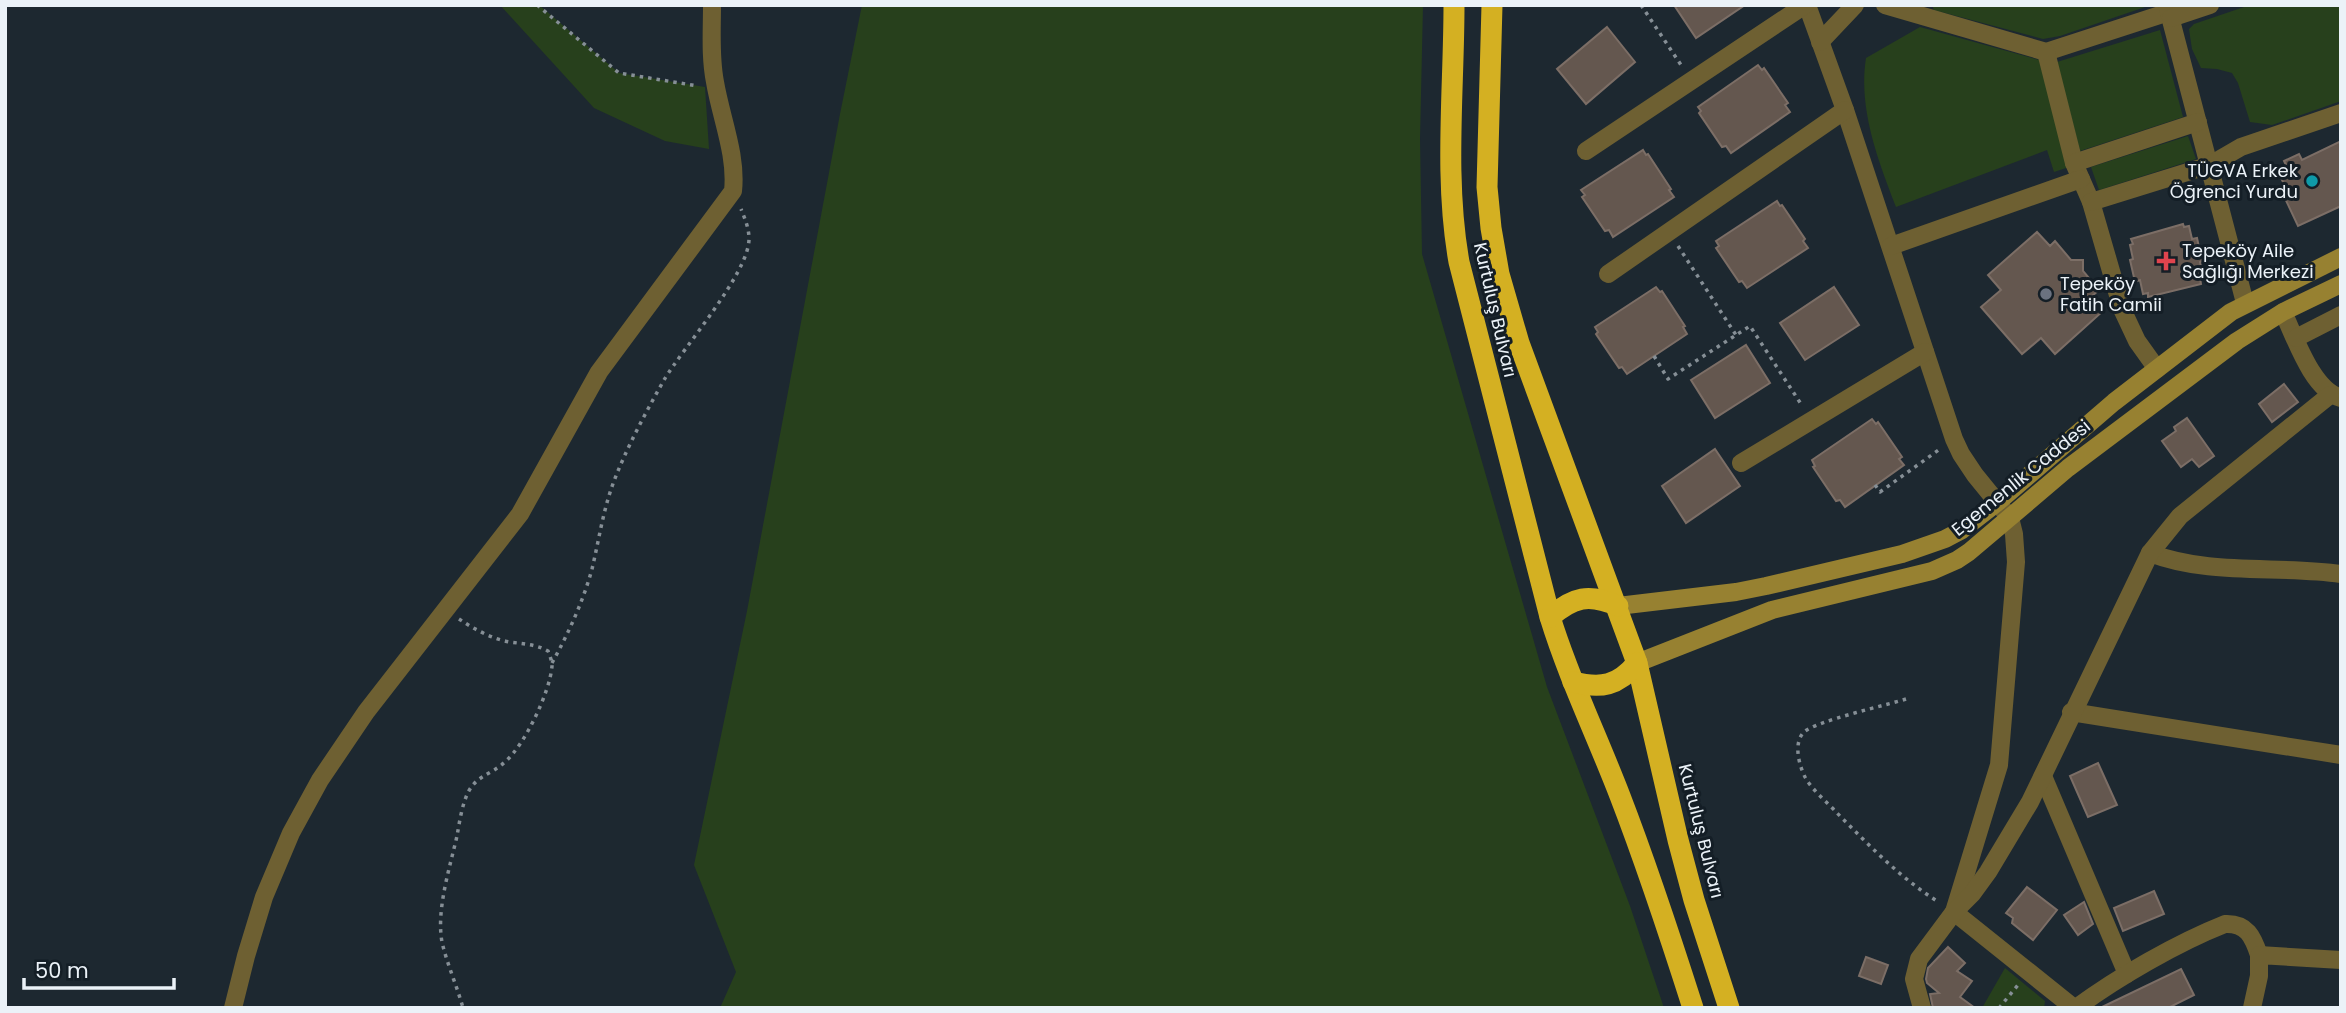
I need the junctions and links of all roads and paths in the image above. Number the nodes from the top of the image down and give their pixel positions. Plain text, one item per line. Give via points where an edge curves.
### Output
1 (537, 5) edge
2 (712, 5) edge
3 (1454, 5) edge
4 (1492, 5) edge
5 (1642, 5) edge
6 (1806, 5) edge
7 (1855, 5) edge
8 (1885, 5) edge
9 (2210, 5) edge
10 (2169, 12) edge
11 (1820, 42) junction
12 (2046, 52) junction
13 (1692, 80) junction
14 (717, 90) junction
15 (1845, 110) junction
16 (2341, 113) edge
17 (2198, 122) junction
18 (1586, 151) dead end
19 (2210, 165) junction
20 (2078, 171) junction
21 (733, 191) junction
22 (2091, 202) junction
23 (1669, 232) junction
24 (1891, 246) junction
25 (2341, 257) edge
26 (1608, 274) dead end
27 (2341, 284) edge
28 (2245, 303) junction
29 (2283, 312) junction
30 (2341, 315) edge
31 (1736, 335) junction
32 (2296, 338) junction
33 (1925, 352) junction
34 (1654, 356) dead end
35 (2157, 369) junction
36 (2336, 396) edge
37 (1812, 421) junction
38 (1954, 439) junction
39 (1741, 463) dead end
40 (1875, 485) dead end
41 (1998, 502) junction
42 (2010, 518) junction
43 (2150, 553) junction
44 (2341, 574) edge
45 (1618, 606) junction
46 (446, 609) junction
47 (1550, 617) junction
48 (552, 663) junction
49 (1637, 663) junction
50 (1573, 682) junction
51 (1906, 699) dead end
52 (2071, 712) junction
53 (2341, 755) edge
54 (2043, 776) junction
55 (1954, 912) junction
56 (2259, 955) junction
57 (2341, 960) edge
58 (2029, 972) junction
59 (2127, 974) junction
60 (233, 1008) edge
61 (463, 1008) edge
62 (1693, 1008) edge
63 (1729, 1008) edge
64 (1922, 1008) edge
65 (1999, 1008) edge
66 (2075, 1008) edge
67 (2252, 1008) edge

1 - 14 path via 619,72
2 - 14 street
3 - 47 highway, Kurtuluş Bulvarı via 1452,225
4 - 45 highway, Kurtuluş Bulvarı via 1488,187 1499,274 1519,343
5 - 13 path
6 - 11 street
6 - 13 street
7 - 11 street
8 - 12 street
9 - 10 street
10 - 12 street
10 - 17 street
11 - 15 street
12 - 20 street
13 - 18 street
14 - 21 street
15 - 23 street
15 - 24 street
16 - 19 street via 2241,148
17 - 19 street
17 - 20 street
19 - 22 street
19 - 28 street
20 - 22 street
20 - 24 street
21 - 46 street via 599,372 520,514
21 - 48 path via 748,225 747,255 665,379 639,427 615,481 576,614
22 - 35 street via 2122,309
23 - 26 street
23 - 31 path
24 - 33 street
25 - 28 main road, Egemenlik Caddesi
27 - 29 main road, Egemenlik Caddesi
28 - 35 main road, Egemenlik Caddesi
29 - 32 street
29 - 42 main road, Egemenlik Caddesi via 2215,357
30 - 32 street
31 - 34 path via 1668,379
31 - 37 path via 1750,326
32 - 36 street via 2317,381
33 - 37 street
33 - 38 street
35 - 41 main road, Egemenlik Caddesi
36 - 43 street via 2180,516
37 - 39 street
38 - 40 path via 1880,492
38 - 41 street
41 - 42 street
41 - 45 main road, Egemenlik Caddesi via 1962,530 1902,554 1736,592
42 - 49 main road, Egemenlik Caddesi via 1946,565 1772,610
42 - 55 street via 2016,562 1999,765
43 - 44 street via 2219,568
43 - 52 street
45 - 47 highway via 1602,599 1579,599
45 - 49 highway
46 - 48 path via 482,633 507,642 538,645 548,651
46 - 60 street via 366,712 291,833 264,897
47 - 50 highway
48 - 61 path via 540,705 518,746 507,760 475,781 465,800 442,922 442,941
49 - 50 highway via 1628,674 1604,686
49 - 63 highway, Kurtuluş Bulvarı via 1678,841
50 - 62 highway via 1645,862
51 - 55 path via 1805,731 1798,743 1798,757 1806,778 1895,872
52 - 53 street
52 - 54 street
54 - 55 street via 1988,872
54 - 59 street
55 - 58 street
55 - 64 street via 1916,969
56 - 57 street
56 - 59 street via 2249,932 2235,923 2225,924
56 - 67 street
58 - 65 path
58 - 66 street
59 - 66 street

